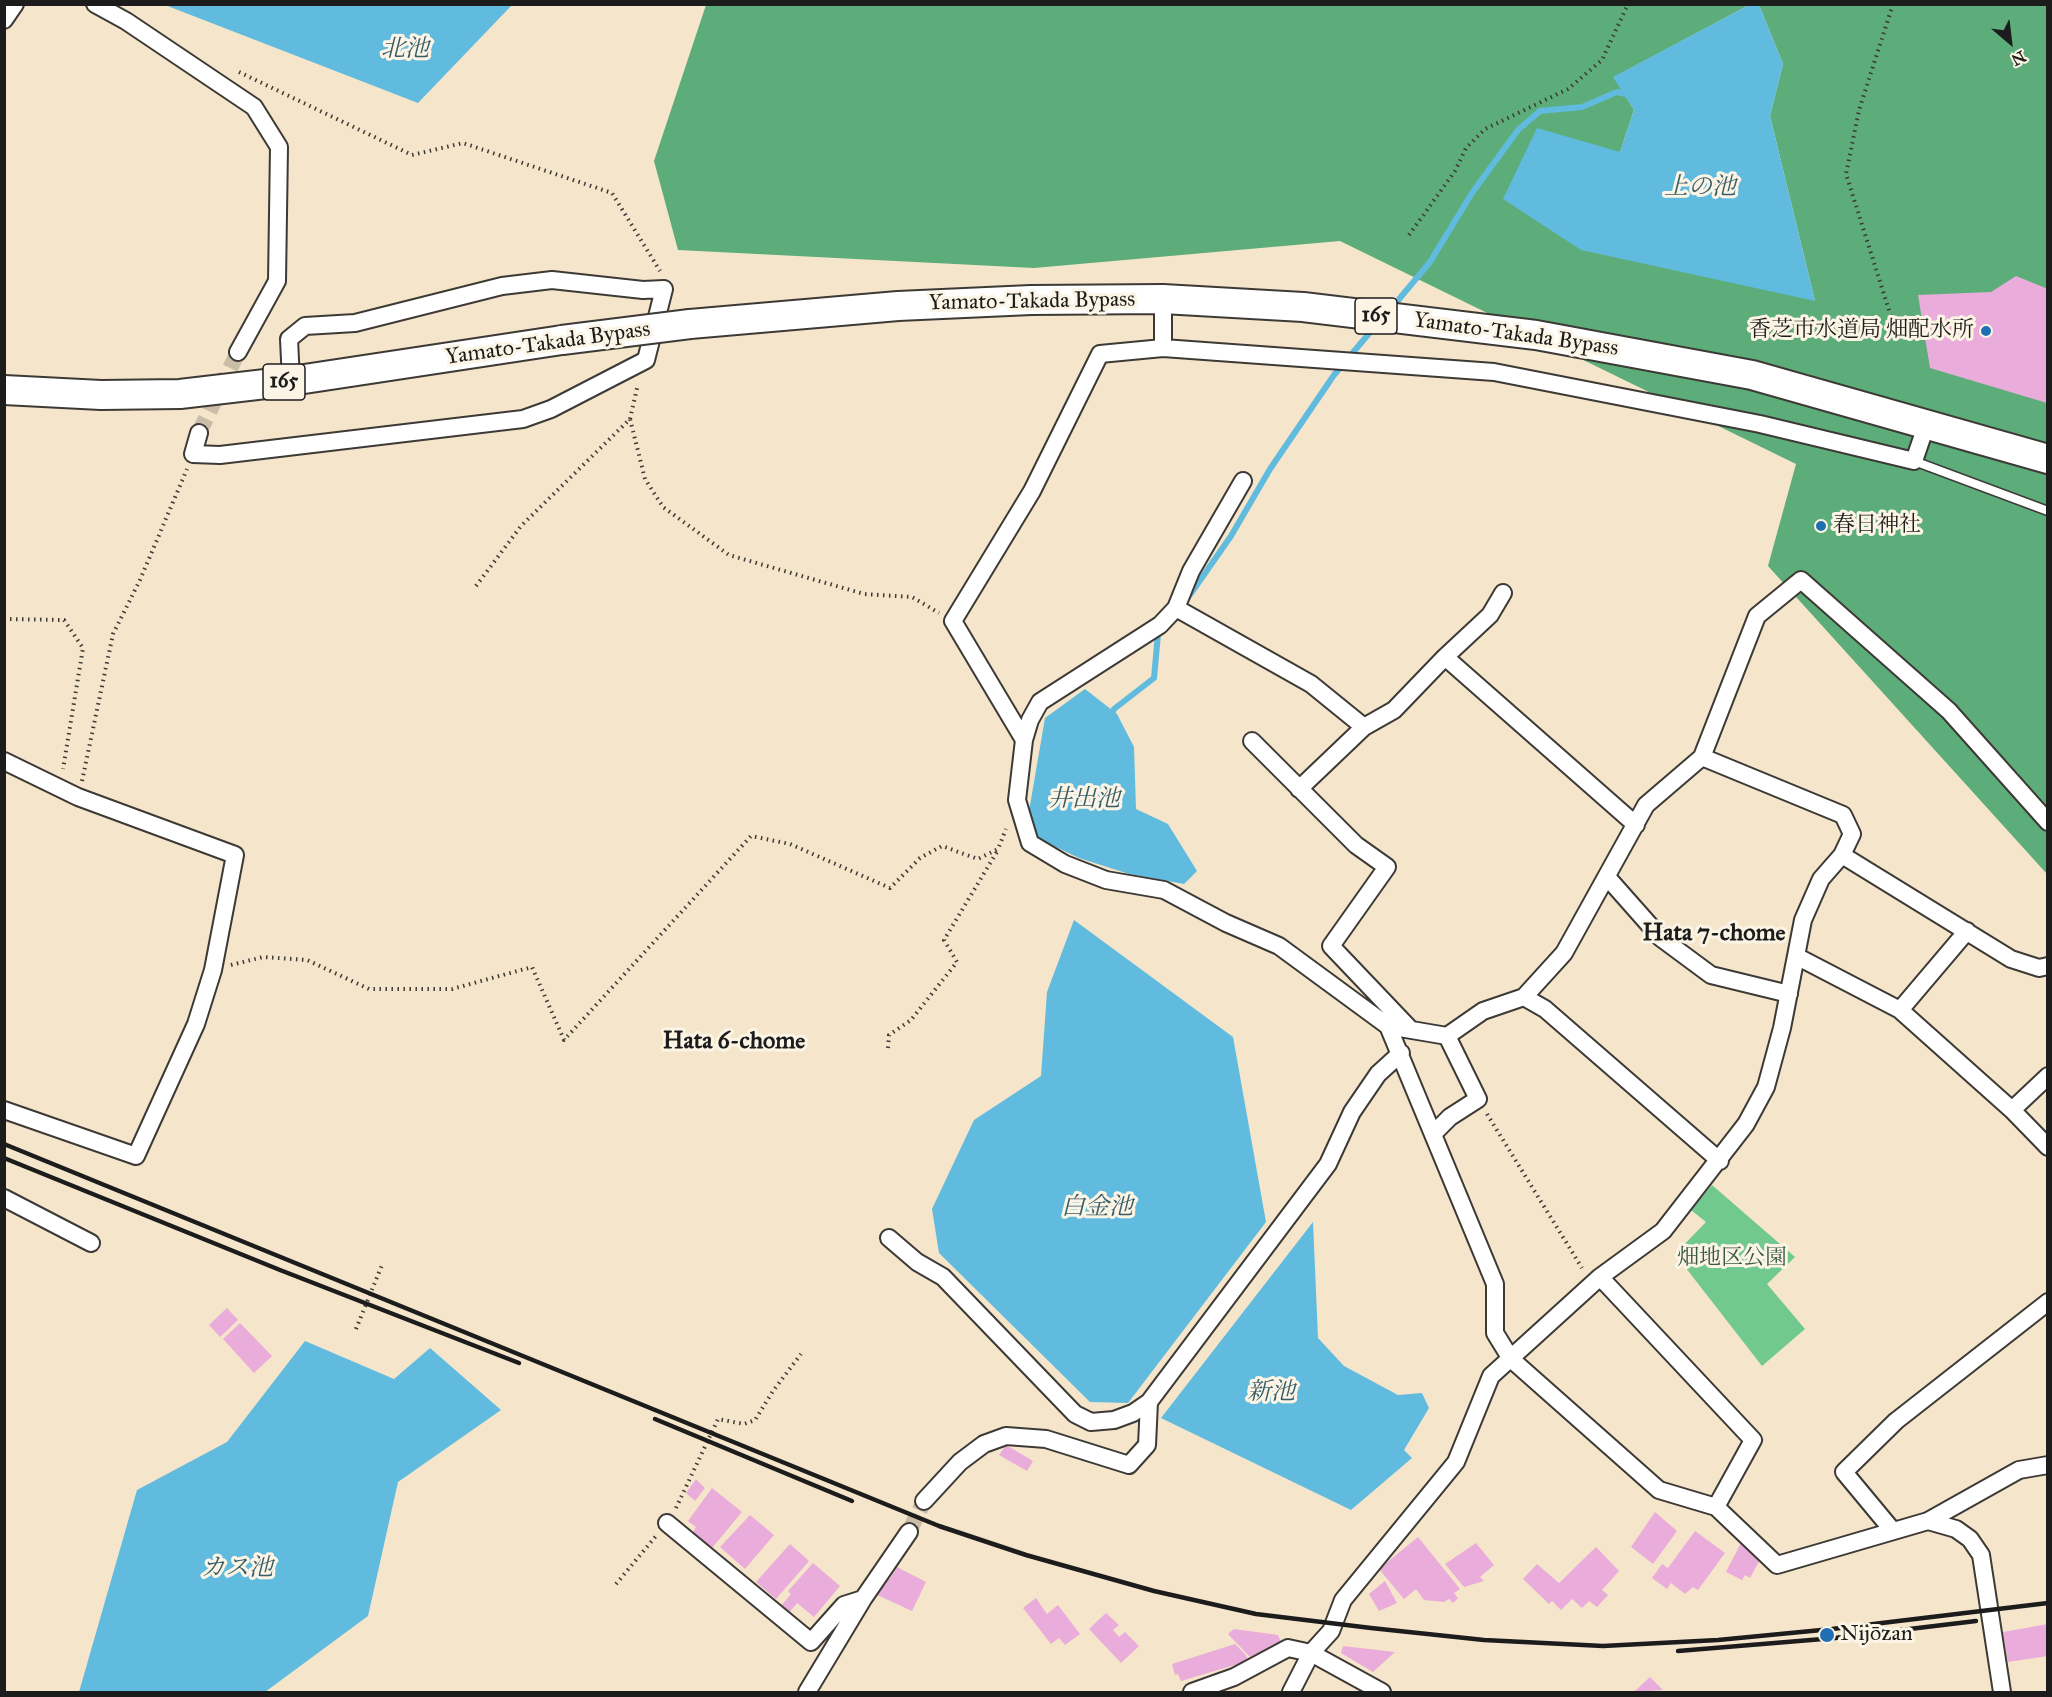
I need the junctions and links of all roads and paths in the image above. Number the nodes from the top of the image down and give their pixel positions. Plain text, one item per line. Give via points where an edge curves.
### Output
1 (15, 4) edge
2 (95, 4) edge
3 (1628, 4) edge
4 (1893, 4) edge
5 (4, 20) edge
6 (230, 68) dead end
7 (1409, 235) dead end
8 (664, 289) junction
9 (1163, 299) junction
10 (1893, 323) dead end
11 (1162, 348) junction
12 (238, 351) tunnel mouth
13 (646, 360) junction
14 (291, 381) junction
15 (4, 390) edge
16 (630, 419) junction
17 (1927, 423) junction
18 (199, 433) tunnel mouth
19 (193, 454) junction
20 (2048, 459) edge
21 (1914, 461) junction
22 (1243, 481) dead end
23 (2048, 511) edge
24 (477, 586) dead end
25 (1503, 593) dead end
26 (1176, 608) junction
27 (4, 619) edge
28 (953, 621) junction
29 (1445, 657) junction
30 (1364, 727) junction
31 (1024, 740) junction
32 (1252, 741) dead end
33 (1702, 757) junction
34 (4, 761) edge
35 (60, 788) junction
36 (1299, 789) junction
37 (78, 797) junction
38 (1017, 800) junction
39 (2048, 822) edge
40 (1636, 825) junction
41 (998, 849) junction
42 (1842, 855) junction
43 (1607, 877) junction
44 (1966, 931) junction
45 (1796, 956) junction
46 (2048, 966) edge
47 (213, 969) junction
48 (1789, 994) junction
49 (1524, 998) junction
50 (1900, 1010) junction
51 (1388, 1026) junction
52 (1411, 1030) junction
53 (1447, 1036) junction
54 (888, 1048) dead end
55 (1401, 1053) junction
56 (2048, 1076) edge
57 (1478, 1099) junction
58 (4, 1110) edge
59 (2012, 1110) junction
60 (1434, 1133) junction
61 (2048, 1147) edge
62 (1720, 1161) junction
63 (4, 1198) edge
64 (889, 1238) dead end
65 (91, 1243) dead end
66 (382, 1265) dead end
67 (1596, 1281) junction
68 (2048, 1302) edge
69 (356, 1329) dead end
70 (801, 1354) dead end
71 (1511, 1359) junction
72 (1149, 1401) junction
73 (2048, 1465) edge
74 (696, 1466) dead end
75 (924, 1501) tunnel mouth
76 (1716, 1507) junction
77 (1928, 1521) junction
78 (667, 1523) dead end
79 (1893, 1531) junction
80 (909, 1532) tunnel mouth
81 (862, 1599) junction
82 (1311, 1653) junction
83 (807, 1692) edge
84 (1192, 1692) edge
85 (1291, 1692) edge
86 (1382, 1692) edge
87 (2002, 1692) edge

1 - 5 street
2 - 12 street via 254,107 279,147 277,281
3 - 7 path via 1602,60 1568,89 1485,129 1466,148 1455,171
4 - 10 path via 1860,110 1846,174
6 - 8 path via 412,155 463,143 612,193 659,265
8 - 13 street
8 - 14 street via 552,280 502,286 355,323 305,327 289,339
9 - 11 street
9 - 14 highway, Yamato-Takada Bypass / 165, bridge via 910,305 690,324
9 - 17 highway, Yamato-Takada Bypass / 165 via 1303,307 1536,335 1752,375
11 - 21 street via 1494,372 1760,424
11 - 28 street via 1100,354 1032,491
13 - 16 path
13 - 19 street via 551,409 523,419 220,455
14 - 15 highway, Yamato-Takada Bypass / 165 via 180,394
16 - 24 path via 520,526
16 - 28 path via 645,479 663,507 729,555 864,594 912,597
17 - 20 highway, Yamato-Takada Bypass / 165
17 - 21 street
18 - 19 street
19 - 37 path via 113,634
21 - 23 lane
22 - 26 street via 1191,571
25 - 29 street via 1490,615
26 - 30 street via 1311,684
26 - 31 street via 1160,625 1040,702
27 - 35 path via 64,620 83,648
28 - 31 street
29 - 30 street via 1394,710
29 - 40 street
30 - 36 street
31 - 38 street
32 - 36 street
33 - 39 street via 1757,615 1801,580 1948,711
33 - 40 street via 1646,805
33 - 42 street via 1843,815 1852,834
34 - 35 street
35 - 37 street
36 - 52 street via 1356,845 1387,867 1331,946
37 - 47 street via 235,855
38 - 41 path
38 - 51 street via 1030,843 1065,864 1106,880 1164,890 1279,946
40 - 43 street
41 - 47 path via 978,859 942,846 920,858 890,888 790,844 751,836 564,1040 532,967 452,989 369,989 307,960 263,957
41 - 54 path via 944,940 957,962 910,1020 889,1035
42 - 44 street
42 - 45 street via 1821,879 1803,920
43 - 48 street via 1661,938 1711,975
43 - 49 street via 1564,953
44 - 46 street via 2011,959 2039,968
44 - 50 street
45 - 48 street
45 - 50 street
47 - 58 street via 196,1024 136,1156
48 - 62 street via 1766,1088
49 - 53 street via 1484,1011
49 - 62 street via 1545,1010
50 - 59 street
51 - 52 street
51 - 55 street
52 - 53 street
53 - 57 street
55 - 60 street
55 - 72 street via 1378,1074 1352,1112 1328,1164
56 - 59 street
57 - 60 street
57 - 67 path
59 - 61 street
60 - 71 street via 1495,1284 1495,1333
62 - 67 street via 1663,1231
63 - 65 street
64 - 72 street via 917,1262 943,1277 1076,1414 1091,1422 1114,1420
66 - 69 path
67 - 71 street
67 - 76 street via 1753,1440
68 - 79 street via 1896,1421 1844,1472
70 - 74 path via 755,1420 744,1424 718,1419
71 - 76 street via 1659,1490
71 - 82 street via 1491,1377 1455,1462 1343,1600 1331,1631
72 - 75 street via 1147,1445 1129,1465 1046,1439 1006,1436 984,1444 960,1462
73 - 77 street via 2019,1470
76 - 79 street via 1777,1564
77 - 79 street
77 - 87 street via 1956,1529 1970,1539 1981,1555
78 - 81 street via 811,1642 844,1605
80 - 81 street
81 - 83 street
82 - 84 street via 1288,1648 1234,1677
82 - 85 street
82 - 86 street

